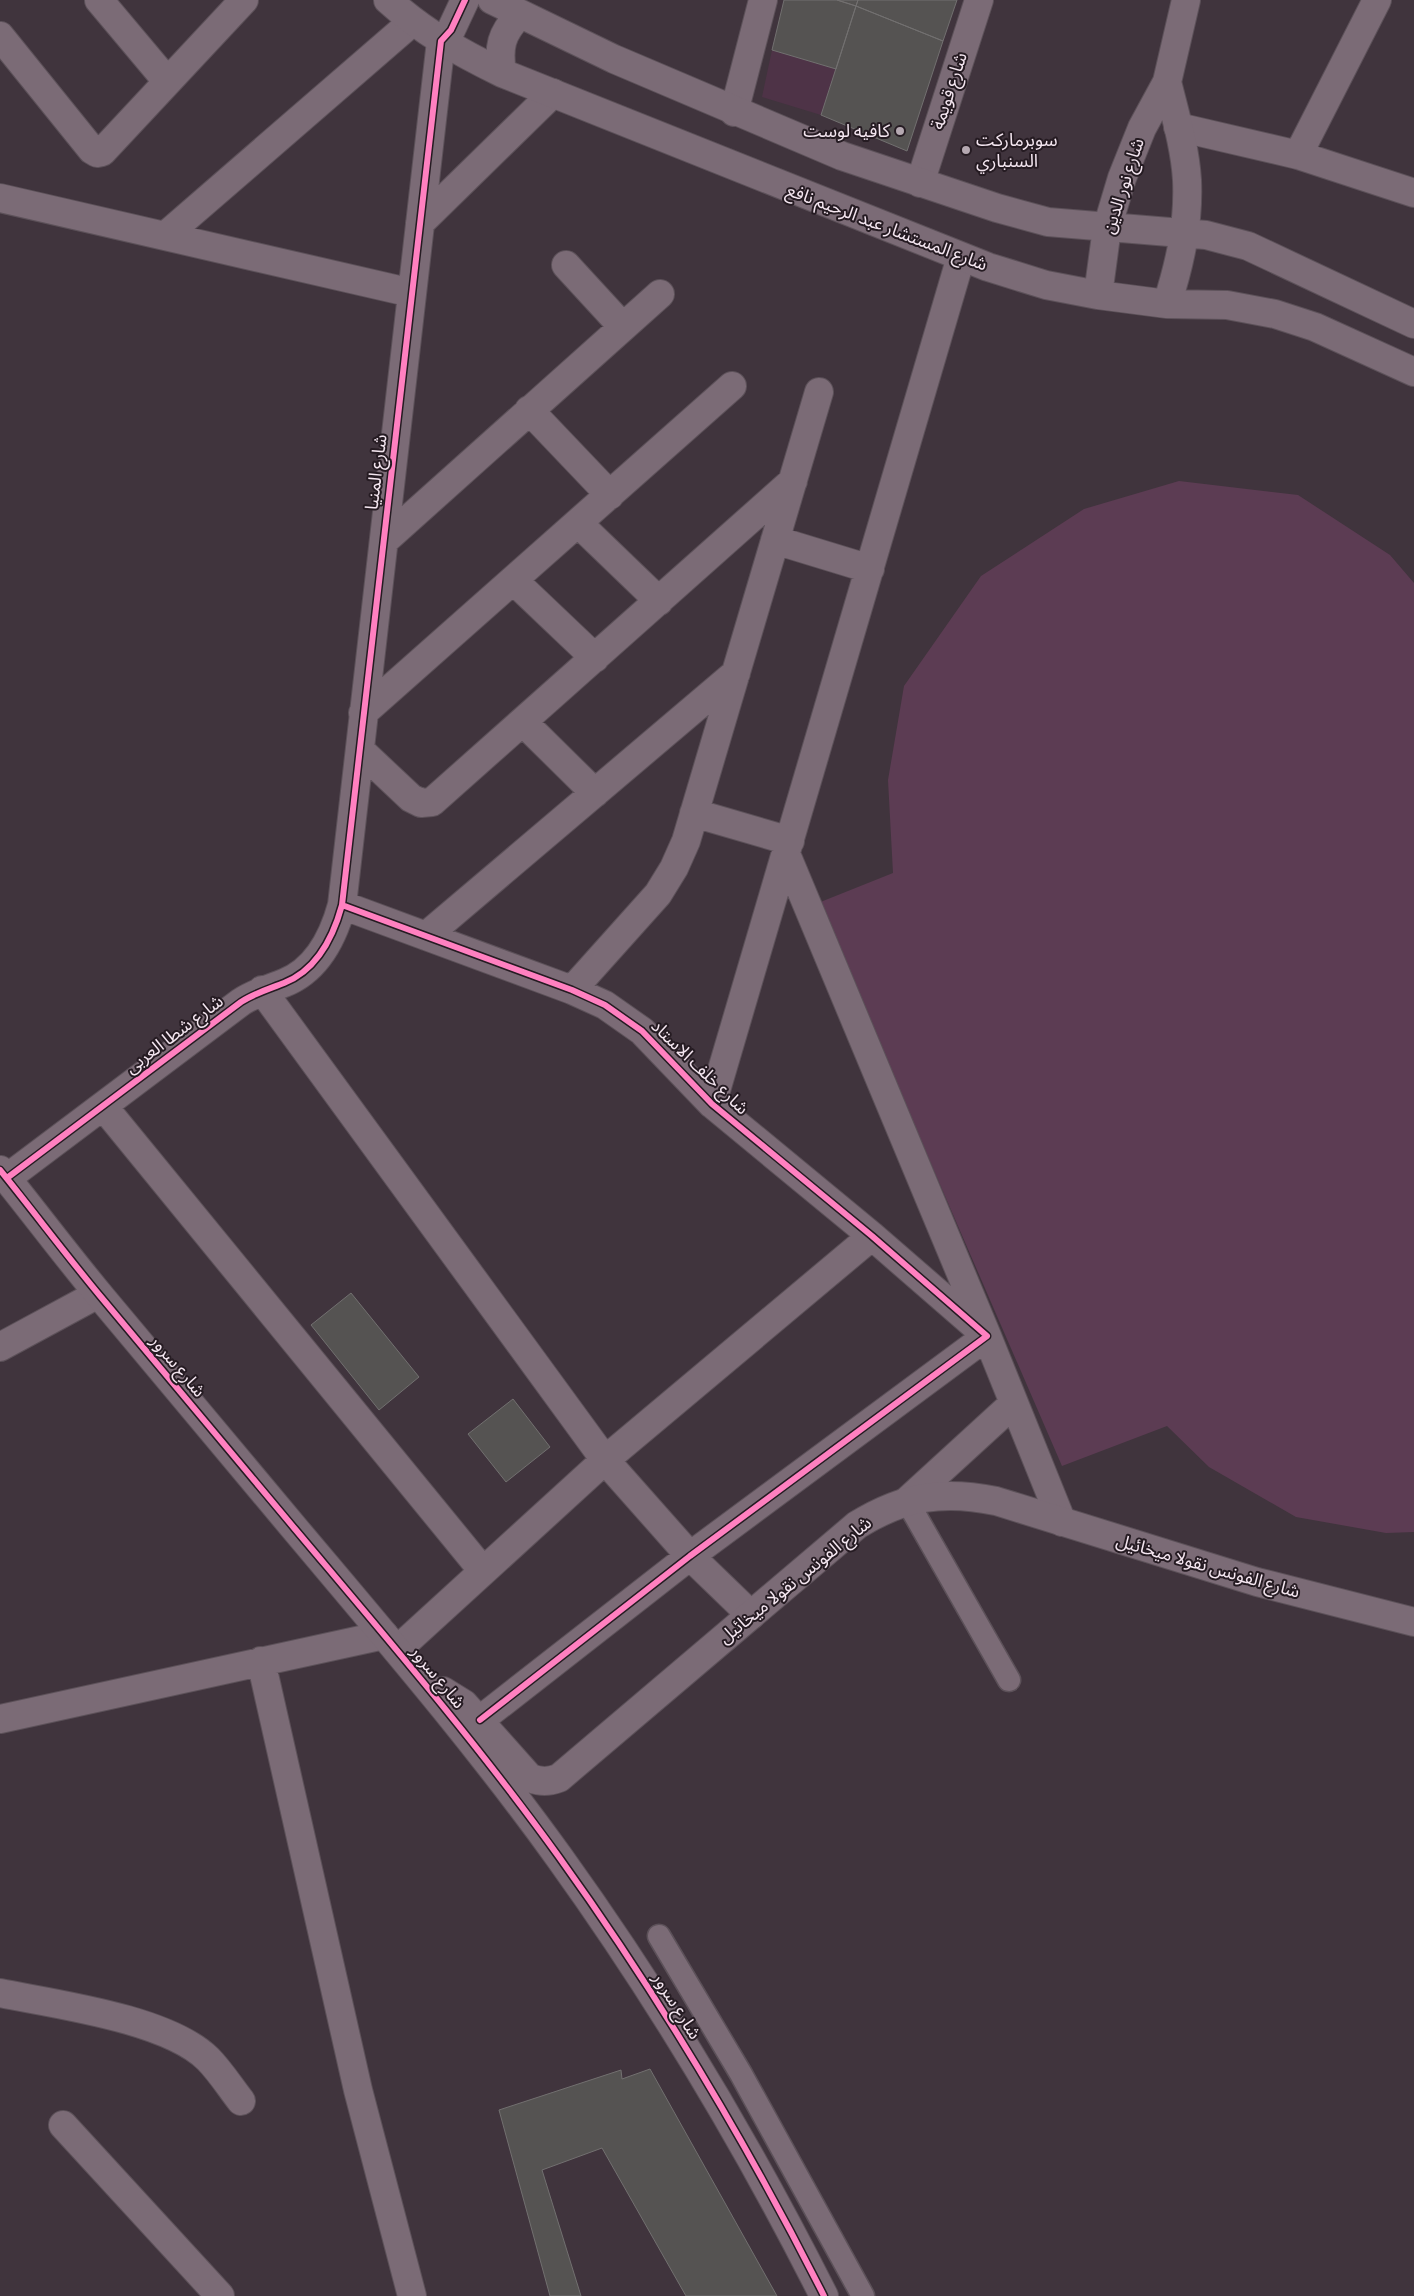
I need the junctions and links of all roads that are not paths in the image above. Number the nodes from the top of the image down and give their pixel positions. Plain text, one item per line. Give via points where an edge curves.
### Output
1 (99, 0) edge
2 (388, 0) edge
3 (465, 0) edge
4 (763, 0) edge
5 (979, 0) edge
6 (1186, 0) edge
7 (1377, 0) edge
8 (230, 5) edge
9 (511, 7) edge
10 (412, 22) junction
11 (0, 36) edge
12 (441, 41) junction
13 (502, 73) junction
14 (167, 81) junction
15 (1167, 82) junction
16 (553, 93) junction
17 (734, 112) junction
18 (1178, 127) junction
19 (1298, 155) junction
20 (920, 183) junction
21 (1414, 193) edge
22 (0, 198) edge
23 (420, 222) junction
24 (1107, 228) junction
25 (1185, 233) junction
26 (165, 236) junction
27 (962, 257) junction
28 (566, 264) dead end
29 (412, 293) junction
30 (660, 294) dead end
31 (1098, 295) junction
32 (1167, 304) junction
33 (1414, 324) edge
34 (623, 327) junction
35 (1414, 372) edge
36 (732, 386) dead end
37 (819, 392) dead end
38 (529, 410) junction
39 (793, 481) junction
40 (610, 495) junction
41 (578, 523) junction
42 (775, 540) junction
43 (384, 541) junction
44 (870, 569) junction
45 (513, 580) junction
46 (659, 601) junction
47 (595, 658) junction
48 (736, 673) junction
49 (364, 713) junction
50 (523, 722) junction
51 (360, 750) junction
52 (595, 793) junction
53 (694, 813) junction
54 (788, 848) junction
55 (342, 905) junction
56 (426, 936) junction
57 (262, 990) junction
58 (572, 990) junction
59 (712, 1104) junction
60 (103, 1106) junction
61 (3, 1174) edge
62 (872, 1236) junction
63 (98, 1294) junction
64 (987, 1336) junction
65 (0, 1347) edge
66 (1014, 1403) junction
67 (605, 1460) junction
68 (907, 1501) junction
69 (1062, 1522) junction
70 (690, 1556) junction
71 (483, 1571) junction
72 (750, 1615) junction
73 (1414, 1622) edge
74 (390, 1642) junction
75 (261, 1660) junction
76 (1009, 1680) dead end
77 (425, 1683) junction
78 (0, 1719) edge
79 (480, 1720) junction
80 (501, 1760) junction
81 (659, 1936) dead end
82 (0, 1993) edge
83 (241, 2101) dead end
84 (63, 2125) dead end
85 (220, 2296) edge
86 (412, 2296) edge
87 (824, 2296) edge
88 (863, 2296) edge

1 - 14 street
2 - 10 street, شارع المستشار عبد الرحيم نافع
3 - 12 street via 451,30
4 - 17 street
5 - 20 street, شارع قويمة
6 - 15 street, شارع نور الدين
7 - 19 street
8 - 14 street
9 - 13 street via 508,27 501,41
9 - 17 street
10 - 12 street, شارع المستشار عبد الرحيم نافع
10 - 26 street
11 - 14 street via 92,150 98,152 106,149
12 - 13 street, شارع المستشار عبد الرحيم نافع
12 - 23 street, شارع المنيا
13 - 16 street, شارع المستشار عبد الرحيم نافع
15 - 18 street, شارع نور الدين
15 - 24 street, شارع نور الدين via 1142,128 1125,169
16 - 23 street
16 - 27 street, شارع المستشار عبد الرحيم نافع
17 - 20 street via 842,156
18 - 19 street
18 - 25 street, شارع نور الدين via 1187,179
19 - 21 street
20 - 24 street via 1048,222
22 - 26 street
23 - 29 street, شارع المنيا
24 - 25 street
24 - 31 street, شارع نور الدين
25 - 32 street, شارع نور الدين
25 - 33 street via 1248,246
26 - 29 street
27 - 31 street, شارع المستشار عبد الرحيم نافع via 1046,285
27 - 44 street
28 - 34 street
29 - 43 street, شارع المنيا
30 - 34 street
31 - 32 street, شارع المستشار عبد الرحيم نافع
32 - 35 street, شارع المستشار عبد الرحيم نافع via 1227,305 1275,314 1315,327
34 - 38 street
36 - 40 street
37 - 39 street
38 - 40 street
38 - 43 street
39 - 42 street
39 - 46 street
40 - 41 street
41 - 45 street
41 - 46 street
42 - 44 street
42 - 48 street
43 - 49 street, شارع المنيا
44 - 54 street
45 - 47 street
45 - 49 street
46 - 47 street
47 - 50 street
48 - 52 street
48 - 53 street
49 - 51 street, شارع المنيا
50 - 51 street via 432,802 421,803 411,798
50 - 52 street
51 - 55 street, شارع المنيا
52 - 56 street
53 - 54 street
53 - 58 street via 682,850 658,894
54 - 59 street
54 - 64 street
55 - 56 street, شارع خلف الاستاد
55 - 57 street, شارع شطا العربى via 336,930 324,951 286,983
56 - 58 street, شارع خلف الاستاد
57 - 60 street, شارع شطا العربى via 241,1002
57 - 67 street
58 - 59 street, شارع خلف الاستاد via 605,1005 642,1031
59 - 62 street, شارع خلف الاستاد
60 - 61 street, شارع شطا العربى
60 - 71 street
61 - 63 street, شارع سرور
62 - 64 street, شارع خلف الاستاد
62 - 67 street
63 - 65 street
63 - 74 street, شارع سرور
64 - 66 street
64 - 70 street
66 - 68 street
66 - 69 street
67 - 70 street
67 - 71 street
68 - 69 street, شارع الفونس نقولا ميخائيل via 948,1495 972,1496
68 - 72 street, شارع الفونس نقولا ميخائيل via 878,1512 857,1525
68 - 76 lane
69 - 73 street, شارع الفونس نقولا ميخائيل via 1257,1582
70 - 72 street
70 - 79 street
71 - 74 street
72 - 80 street, شارع الفونس نقولا ميخائيل via 559,1778 539,1782
74 - 75 street
74 - 77 street, شارع سرور
75 - 78 street
75 - 86 street via 358,2090
77 - 79 street, شارع الفونس نقولا ميخائيل via 464,1704
77 - 80 street, شارع سرور
79 - 80 street, شارع الفونس نقولا ميخائيل
80 - 87 street, شارع سرور via 559,1857 682,2042 739,2137
81 - 88 lane via 741,2074
82 - 83 street via 98,2013 160,2030 186,2042 208,2058
84 - 85 street

